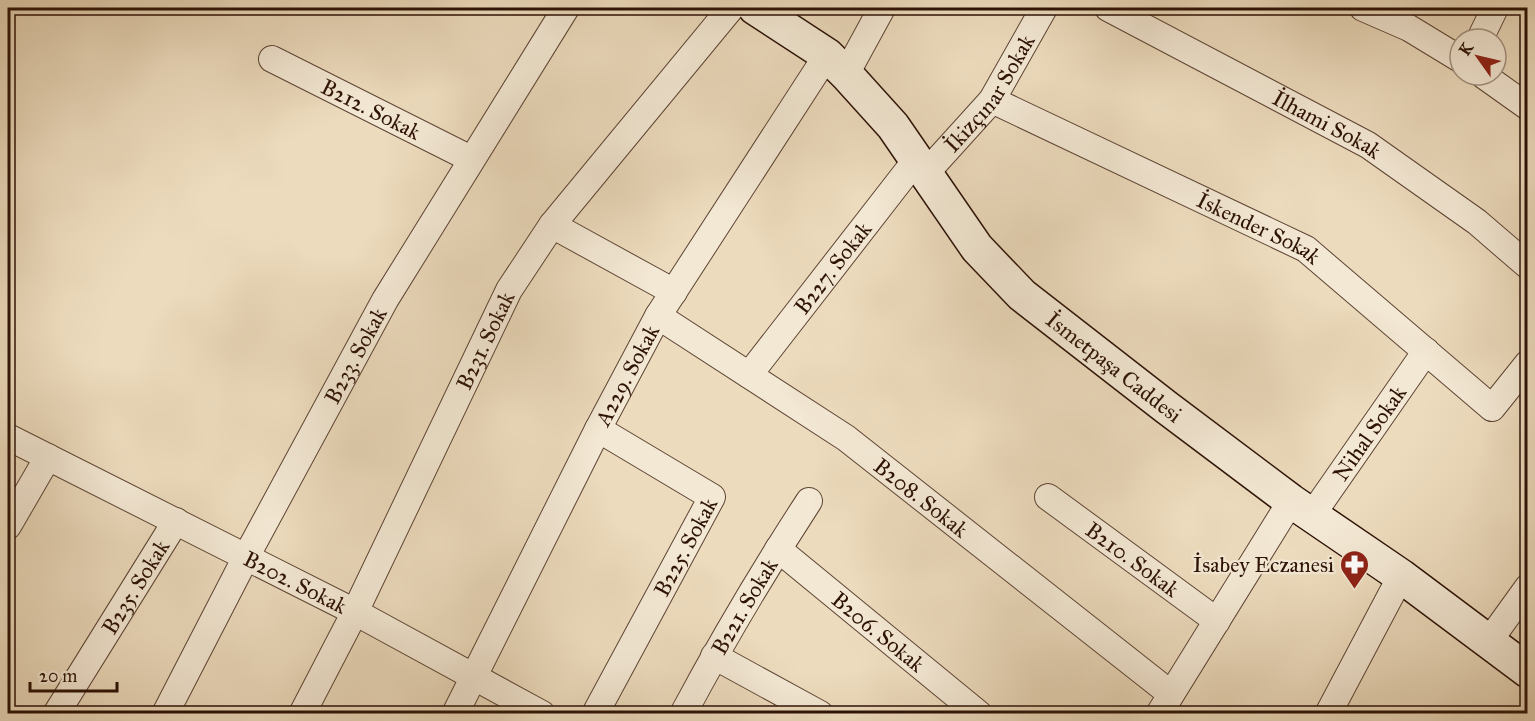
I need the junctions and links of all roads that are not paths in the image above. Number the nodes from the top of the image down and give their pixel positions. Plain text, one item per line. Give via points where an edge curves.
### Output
1 (566, 8) edge
2 (731, 8) edge
3 (755, 8) edge
4 (882, 8) edge
5 (1044, 8) edge
6 (1108, 8) edge
7 (1364, 8) edge
8 (1495, 8) edge
9 (1486, 27) edge
10 (1448, 52) edge
11 (272, 59) dead end
12 (836, 65) junction
13 (1500, 87) edge
14 (992, 100) junction
15 (1527, 107) edge
16 (471, 159) junction
17 (921, 167) junction
18 (552, 225) junction
19 (1527, 266) edge
20 (674, 292) junction
21 (658, 316) junction
22 (1426, 351) junction
23 (1527, 363) edge
24 (749, 375) junction
25 (598, 429) junction
26 (8, 437) edge
27 (48, 457) junction
28 (1048, 497) dead end
29 (809, 501) dead end
30 (1302, 508) junction
31 (176, 521) junction
32 (8, 526) edge
33 (778, 549) junction
34 (246, 557) junction
35 (1401, 576) junction
36 (1527, 587) edge
37 (355, 612) junction
38 (1217, 621) junction
39 (1489, 641) junction
40 (714, 656) junction
41 (1527, 671) edge
42 (474, 677) junction
43 (1165, 704) edge
44 (56, 714) edge
45 (165, 714) edge
46 (302, 714) edge
47 (455, 714) edge
48 (542, 714) edge
49 (595, 714) edge
50 (683, 714) edge
51 (820, 714) edge
52 (979, 714) edge
53 (1328, 714) edge

1 - 16 street, B233. Sokak
2 - 18 street, B231. Sokak
3 - 12 main road, İsmetpaşa Caddesi
4 - 12 street, A229. Sokak
5 - 14 street, İkizçınar Sokak
6 - 19 street, İlhami Sokak via 1368,145 1477,222
7 - 10 street via 1409,28
8 - 9 street
11 - 16 street, B212. Sokak
12 - 17 main road, İsmetpaşa Caddesi via 893,126
12 - 20 street, A229. Sokak
13 - 15 street
14 - 17 street, İkizçınar Sokak
14 - 22 street, İskender Sokak via 1306,249
16 - 34 street, B233. Sokak via 385,300
17 - 24 street, B227. Sokak
17 - 30 main road, İsmetpaşa Caddesi via 977,248 1022,295
18 - 20 street
18 - 37 street, B231. Sokak via 509,290
20 - 21 street, A229. Sokak
21 - 24 street, B208. Sokak
21 - 25 street, A229. Sokak
22 - 23 street, İskender Sokak via 1492,408
22 - 30 street, Nihal Sokak
24 - 43 street, B208. Sokak via 846,438
25 - 42 street, A229. Sokak
25 - 49 street, B225. Sokak via 712,497
26 - 27 street, B202. Sokak
27 - 31 street, B202. Sokak
27 - 32 street
28 - 38 street, B210. Sokak
29 - 33 street, B221. Sokak
30 - 35 main road, İsmetpaşa Caddesi
30 - 38 street, Nihal Sokak
31 - 34 street, B202. Sokak
31 - 44 street, B235. Sokak
33 - 40 street, B221. Sokak
33 - 52 street, B206. Sokak
34 - 37 street, B202. Sokak
34 - 45 street, B233. Sokak
35 - 39 main road, İsmetpaşa Caddesi
35 - 53 street
36 - 39 street
37 - 42 street, B202. Sokak
37 - 46 street, B231. Sokak
38 - 43 street, Nihal Sokak
39 - 41 main road, İsmetpaşa Caddesi
40 - 50 street, B221. Sokak
40 - 51 street
42 - 47 street, A229. Sokak
42 - 48 street, B202. Sokak

